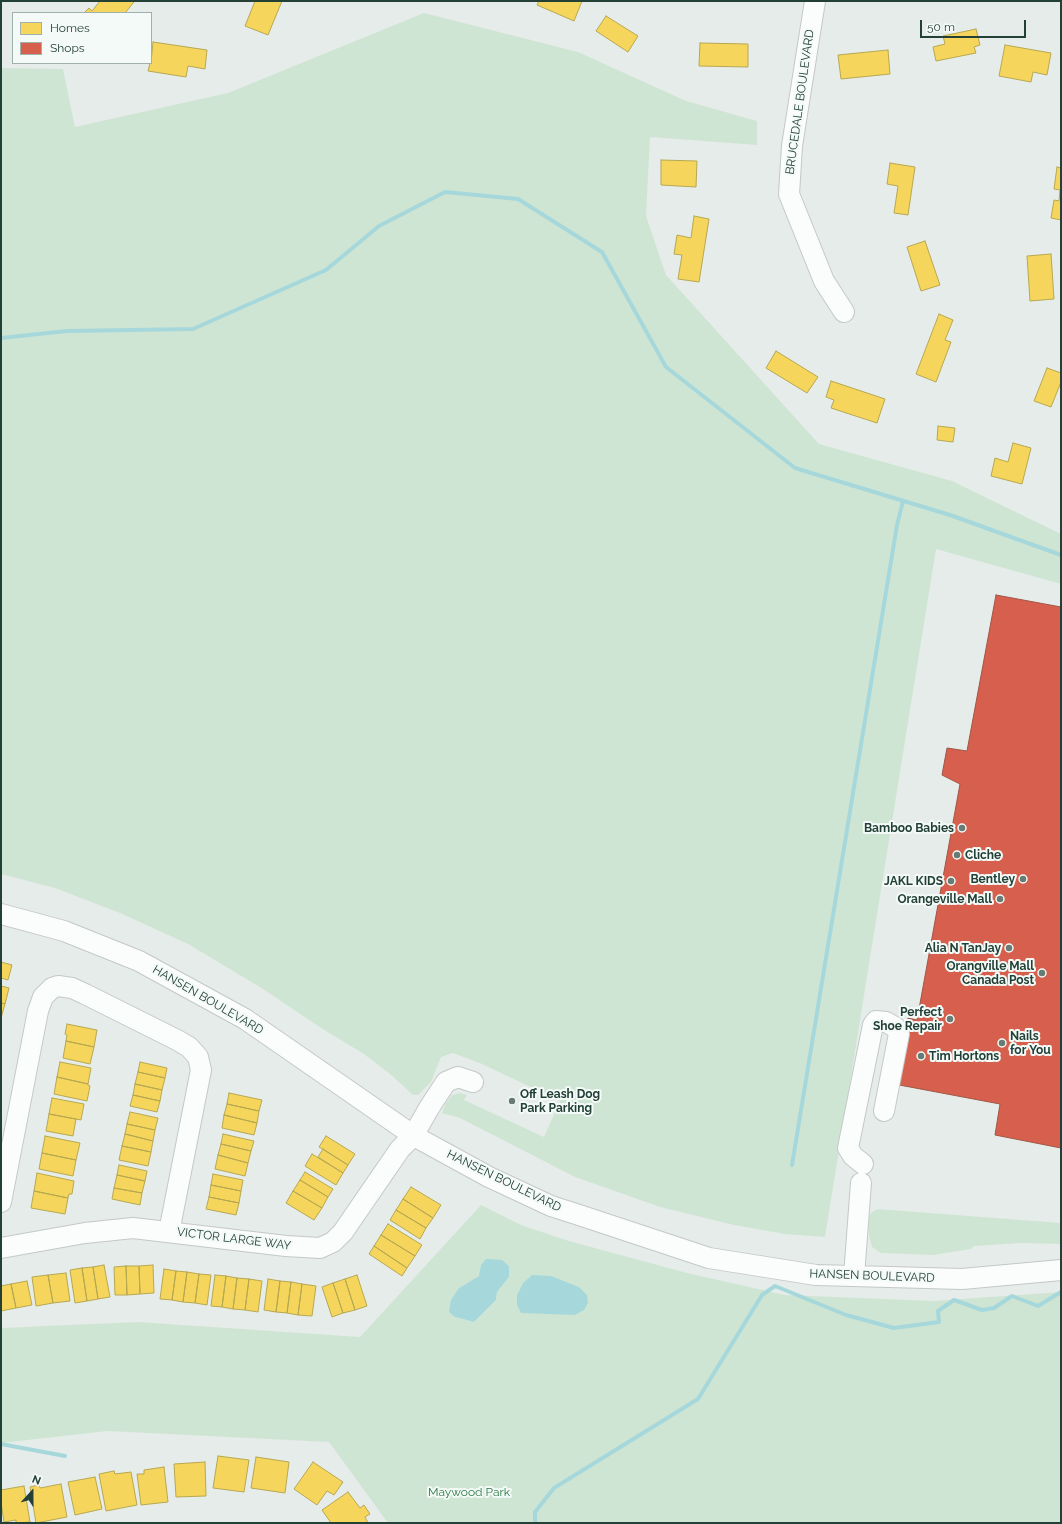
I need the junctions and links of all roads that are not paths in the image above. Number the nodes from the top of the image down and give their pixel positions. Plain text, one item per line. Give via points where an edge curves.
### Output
1 (814, 1) edge
2 (844, 312) dead end
3 (1, 914) edge
4 (473, 1082) dead end
5 (884, 1111) dead end
6 (413, 1136) junction
7 (863, 1164) dead end
8 (861, 1183) dead end
9 (1, 1202) edge
10 (168, 1232) junction
11 (1, 1248) edge
12 (1061, 1270) edge
13 (854, 1276) junction

1 - 2 street, BRUCEDALE BOULEVARD via 792,146 789,194 824,281
3 - 6 street, HANSEN BOULEVARD via 64,931 139,960 245,1019
4 - 6 street, VICTOR LARGE WAY via 458,1077 446,1082
5 - 7 street via 899,1034 896,1027 876,1021 873,1025 848,1148
6 - 10 street, VICTOR LARGE WAY via 400,1150 343,1232 333,1242 320,1248
6 - 13 street, HANSEN BOULEVARD via 489,1177 551,1206 709,1258 816,1275
8 - 13 street
9 - 10 street via 38,1011 43,998 52,988 72,988 177,1040 198,1057 200,1070
10 - 11 street, VICTOR LARGE WAY via 133,1228 86,1233
12 - 13 street, HANSEN BOULEVARD via 962,1278

